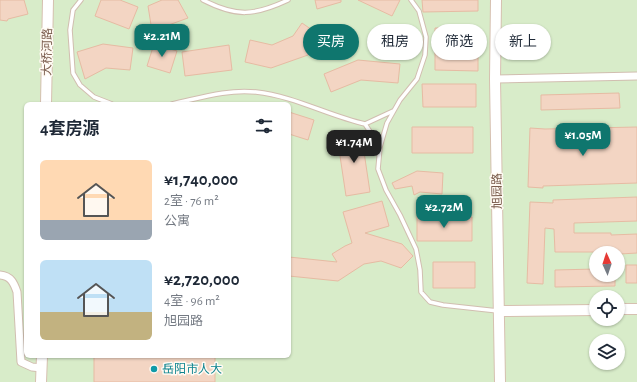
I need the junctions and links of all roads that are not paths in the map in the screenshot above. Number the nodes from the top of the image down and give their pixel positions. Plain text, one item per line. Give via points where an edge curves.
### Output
1 (48, 0) edge
2 (81, 0) edge
3 (203, 0) edge
4 (288, 0) edge
5 (411, 0) edge
6 (496, 0) edge
7 (637, 76) edge
8 (495, 79) junction
9 (46, 102) edge
10 (107, 102) edge
11 (180, 102) edge
12 (394, 110) junction
13 (365, 124) junction
14 (380, 147) junction
15 (0, 274) edge
16 (625, 309) edge
17 (637, 309) edge
18 (589, 310) edge
19 (499, 311) junction
20 (42, 358) edge
21 (42, 368) junction
22 (42, 382) edge
23 (500, 382) edge

1 - 9 street, 大桥河路
2 - 10 lane via 73,10 70,30 73,73 80,85 94,97
3 - 4 lane via 241,13 264,10
5 - 12 lane via 419,11 426,36 425,55 417,79
6 - 8 street, 旭园路
7 - 8 street
8 - 19 street, 旭园路
11 - 13 lane via 206,95 256,92
12 - 13 lane
12 - 14 lane
13 - 14 lane
14 - 19 lane via 378,169 416,249 421,292 430,302
15 - 21 street via 13,282 17,292 21,362
16 - 17 street
18 - 19 street
19 - 23 street, 旭园路
20 - 21 street
21 - 22 street

